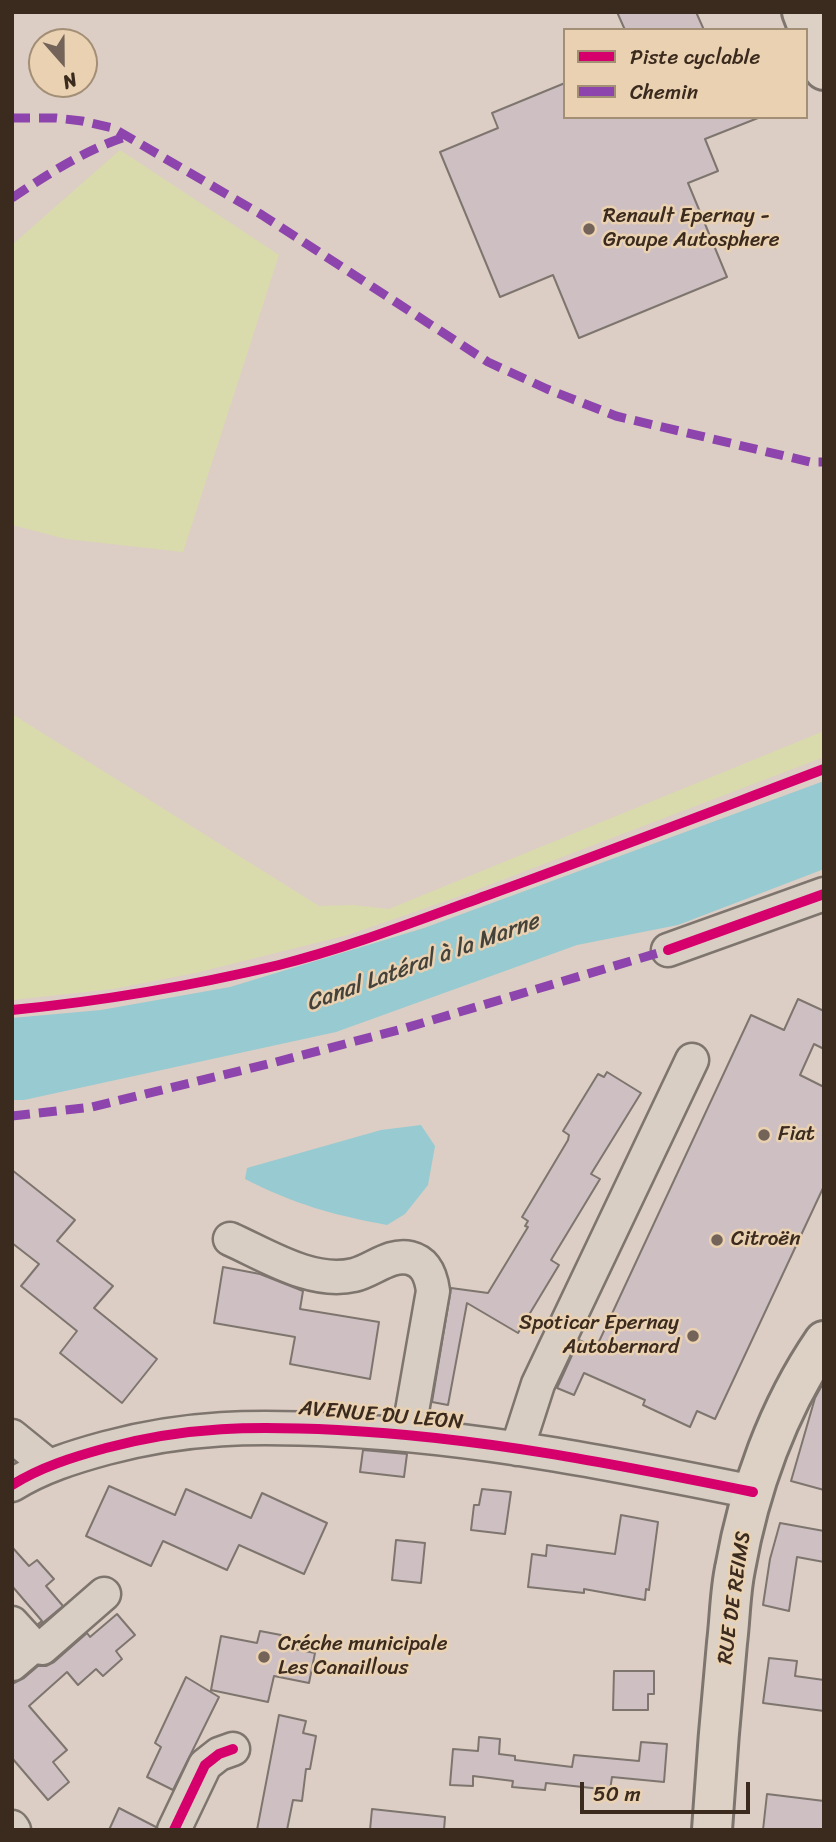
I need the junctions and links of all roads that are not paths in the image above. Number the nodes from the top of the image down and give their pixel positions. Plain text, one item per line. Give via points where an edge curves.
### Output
1 (802, 12) edge
2 (824, 70) edge
3 (824, 894) edge
4 (668, 950) dead end
5 (692, 1060) dead end
6 (230, 1239) dead end
7 (824, 1341) edge
8 (408, 1434) junction
9 (12, 1436) edge
10 (517, 1449) junction
11 (49, 1466) junction
12 (12, 1485) edge
13 (753, 1492) junction
14 (104, 1594) dead end
15 (12, 1623) edge
16 (22, 1655) edge
17 (233, 1749) dead end
18 (174, 1830) edge
19 (712, 1830) edge

1 - 2 main road
3 - 4 street
5 - 10 street via 537,1384
6 - 8 street via 325,1277 354,1275 407,1257 431,1275 433,1291
7 - 13 main road, RUE DE REIMS via 807,1366
8 - 10 street, AVENUE DU LEON
8 - 11 street, AVENUE DU LEON via 212,1428 118,1445
9 - 11 street
10 - 13 street, AVENUE DU LEON
11 - 12 street, AVENUE DU LEON
13 - 19 main road, RUE DE REIMS via 734,1570
14 - 16 street via 42,1648
15 - 16 street
17 - 18 street via 205,1765

